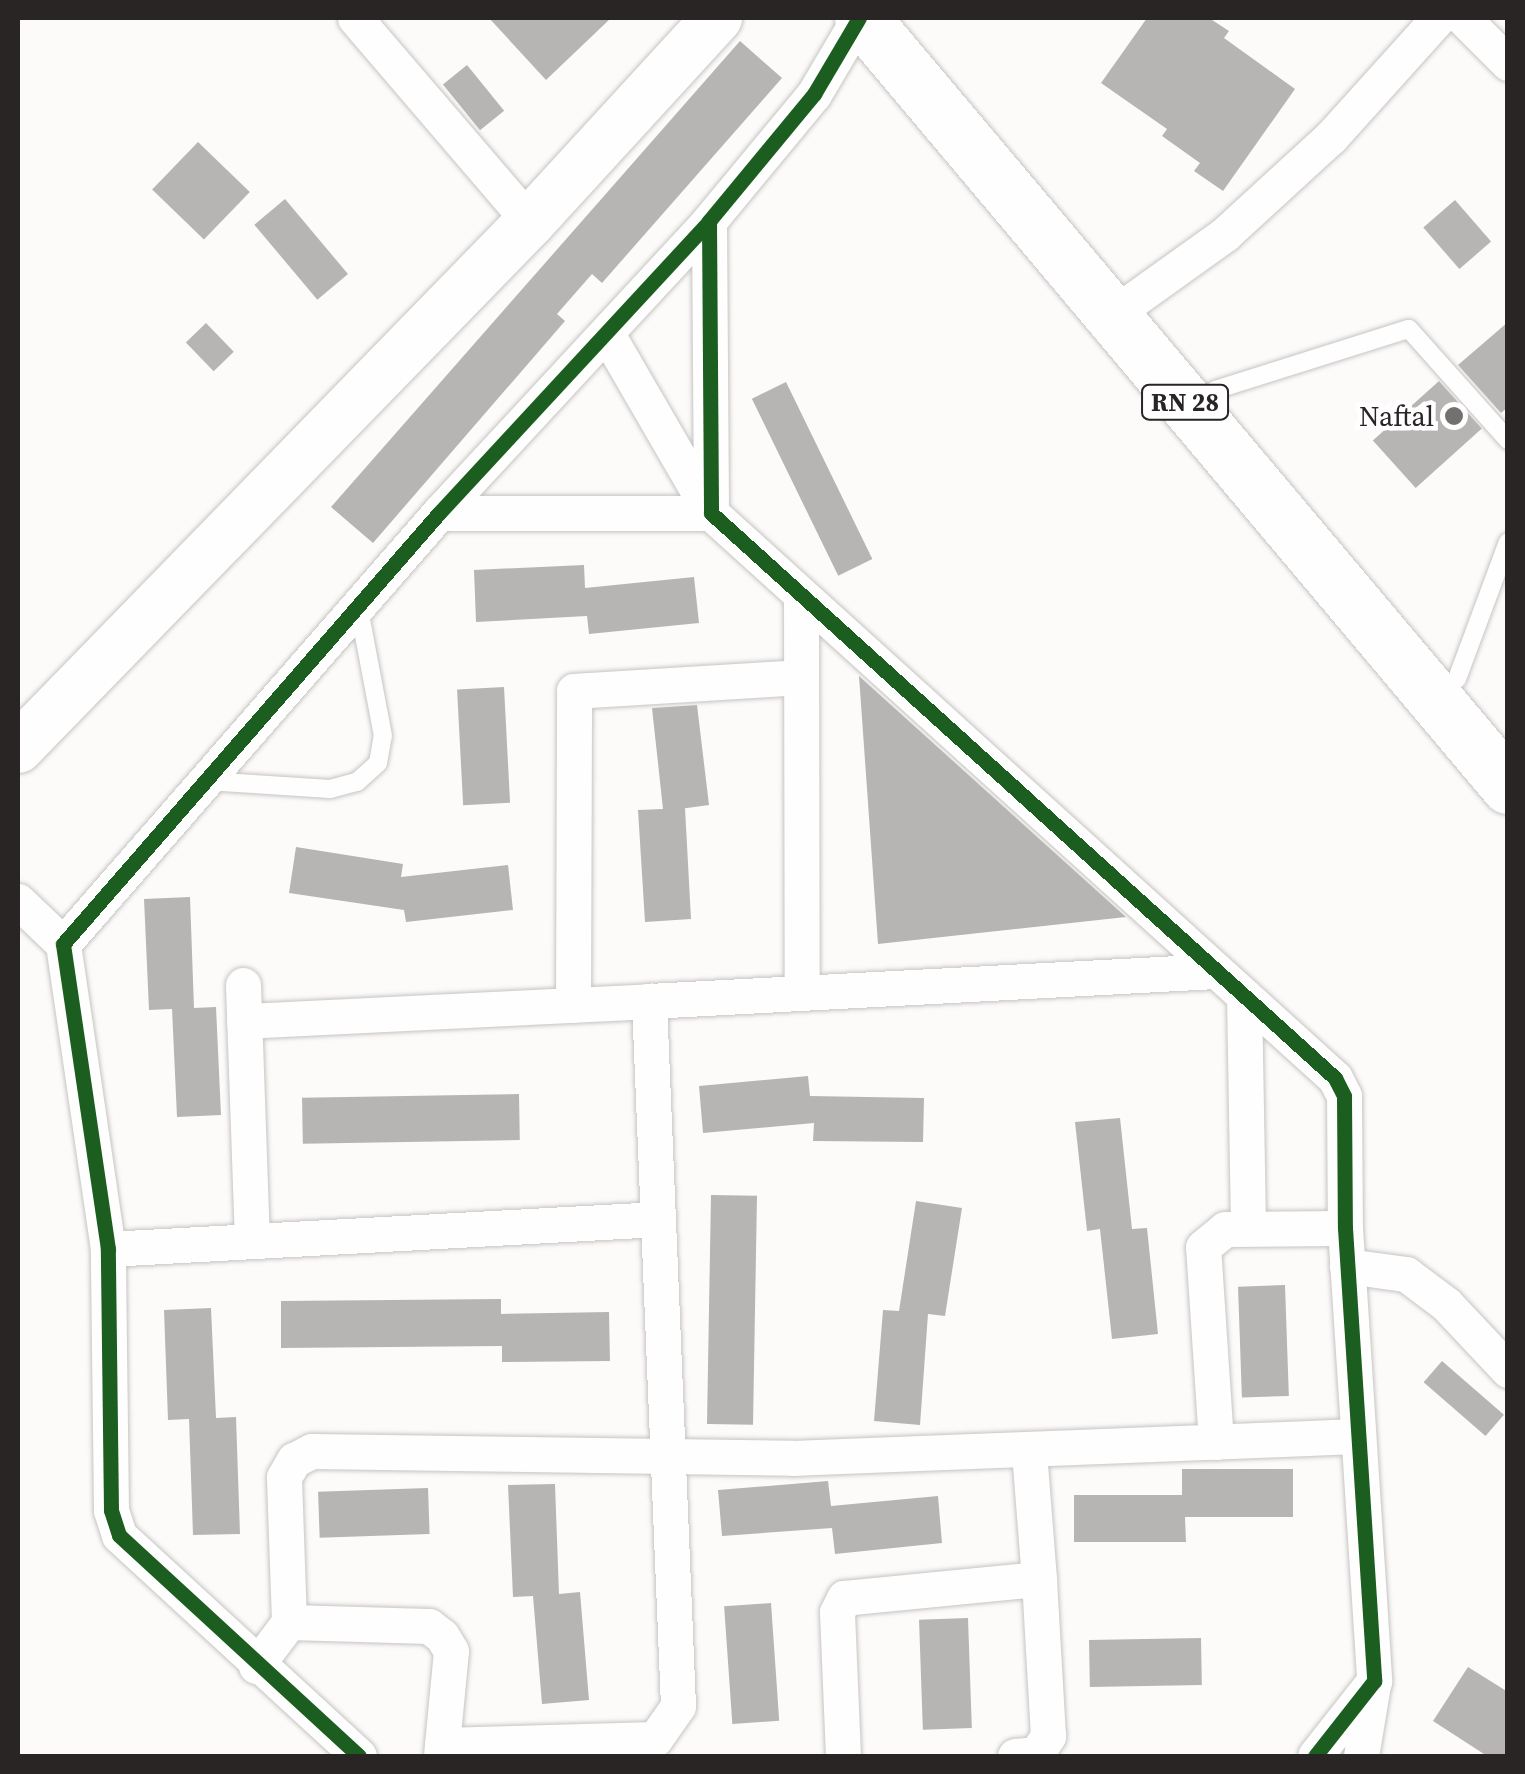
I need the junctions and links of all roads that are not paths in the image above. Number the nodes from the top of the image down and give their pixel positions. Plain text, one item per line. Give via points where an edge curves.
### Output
1 (354, 18) edge
2 (717, 18) edge
3 (861, 18) edge
4 (901, 18) edge
5 (1438, 18) edge
6 (1464, 18) edge
7 (1508, 63) edge
8 (709, 221) junction
9 (530, 222) junction
10 (1122, 306) junction
11 (606, 334) junction
12 (1214, 390) junction
13 (1508, 440) edge
14 (439, 513) junction
15 (711, 513) junction
16 (1508, 542) edge
17 (800, 596) junction
18 (359, 608) junction
19 (801, 677) junction
20 (1457, 679) junction
21 (1508, 739) edge
22 (18, 748) edge
23 (206, 780) junction
24 (1508, 786) edge
25 (18, 902) edge
26 (63, 944) junction
27 (1216, 971) junction
28 (243, 984) dead end
29 (802, 993) junction
30 (1244, 996) junction
31 (649, 1002) junction
32 (573, 1005) junction
33 (244, 1021) junction
34 (658, 1219) junction
35 (1248, 1227) junction
36 (1344, 1228) junction
37 (252, 1241) junction
38 (108, 1248) junction
39 (1347, 1266) junction
40 (1508, 1370) edge
41 (1358, 1436) junction
42 (1216, 1442) junction
43 (1029, 1451) junction
44 (668, 1458) junction
45 (1039, 1579) junction
46 (290, 1622) junction
47 (256, 1666) junction
48 (1374, 1681) junction
49 (441, 1750) edge
50 (347, 1752) edge
51 (843, 1756) edge
52 (1014, 1756) edge
53 (1315, 1756) edge
54 (1361, 1756) edge

1 - 9 street
2 - 9 main road
3 - 8 street via 814,94
3 - 10 main road, RN 28
4 - 10 main road, RN 28
5 - 10 street via 1330,136 1225,234
6 - 7 street
8 - 11 street
8 - 15 street
9 - 22 main road
10 - 12 main road, RN 28
10 - 24 main road, RN 28
11 - 14 street
11 - 15 street
12 - 13 lane via 1409,329
12 - 20 main road, RN 28
14 - 15 street
14 - 18 street
15 - 17 street
16 - 20 lane
17 - 19 street
17 - 27 street
18 - 23 street
18 - 23 lane via 383,736 378,763 358,782 330,788
19 - 29 street
19 - 32 street via 574,692
20 - 21 main road, RN 28
23 - 26 street
25 - 26 street
26 - 38 street
27 - 29 street
27 - 30 street
28 - 33 street
29 - 31 street
30 - 35 street
30 - 36 street via 1335,1078 1344,1096
31 - 32 street
31 - 34 street
32 - 33 street
33 - 37 street
34 - 37 street
34 - 44 street
35 - 36 street
35 - 42 street via 1225,1229 1203,1247
36 - 39 street
37 - 38 street
38 - 47 street via 112,1510 119,1535
39 - 40 street via 1406,1274 1446,1304
39 - 41 street
41 - 42 street
41 - 48 street
42 - 43 street
43 - 44 street
43 - 45 street
44 - 46 street via 312,1451 294,1460 284,1477
44 - 49 street via 678,1706 672,1723 655,1738
45 - 51 street via 844,1598 836,1612
45 - 52 street via 1048,1736 1036,1754
46 - 47 street
46 - 49 street via 429,1626 442,1636 452,1651
47 - 50 street
48 - 53 street
48 - 54 street

